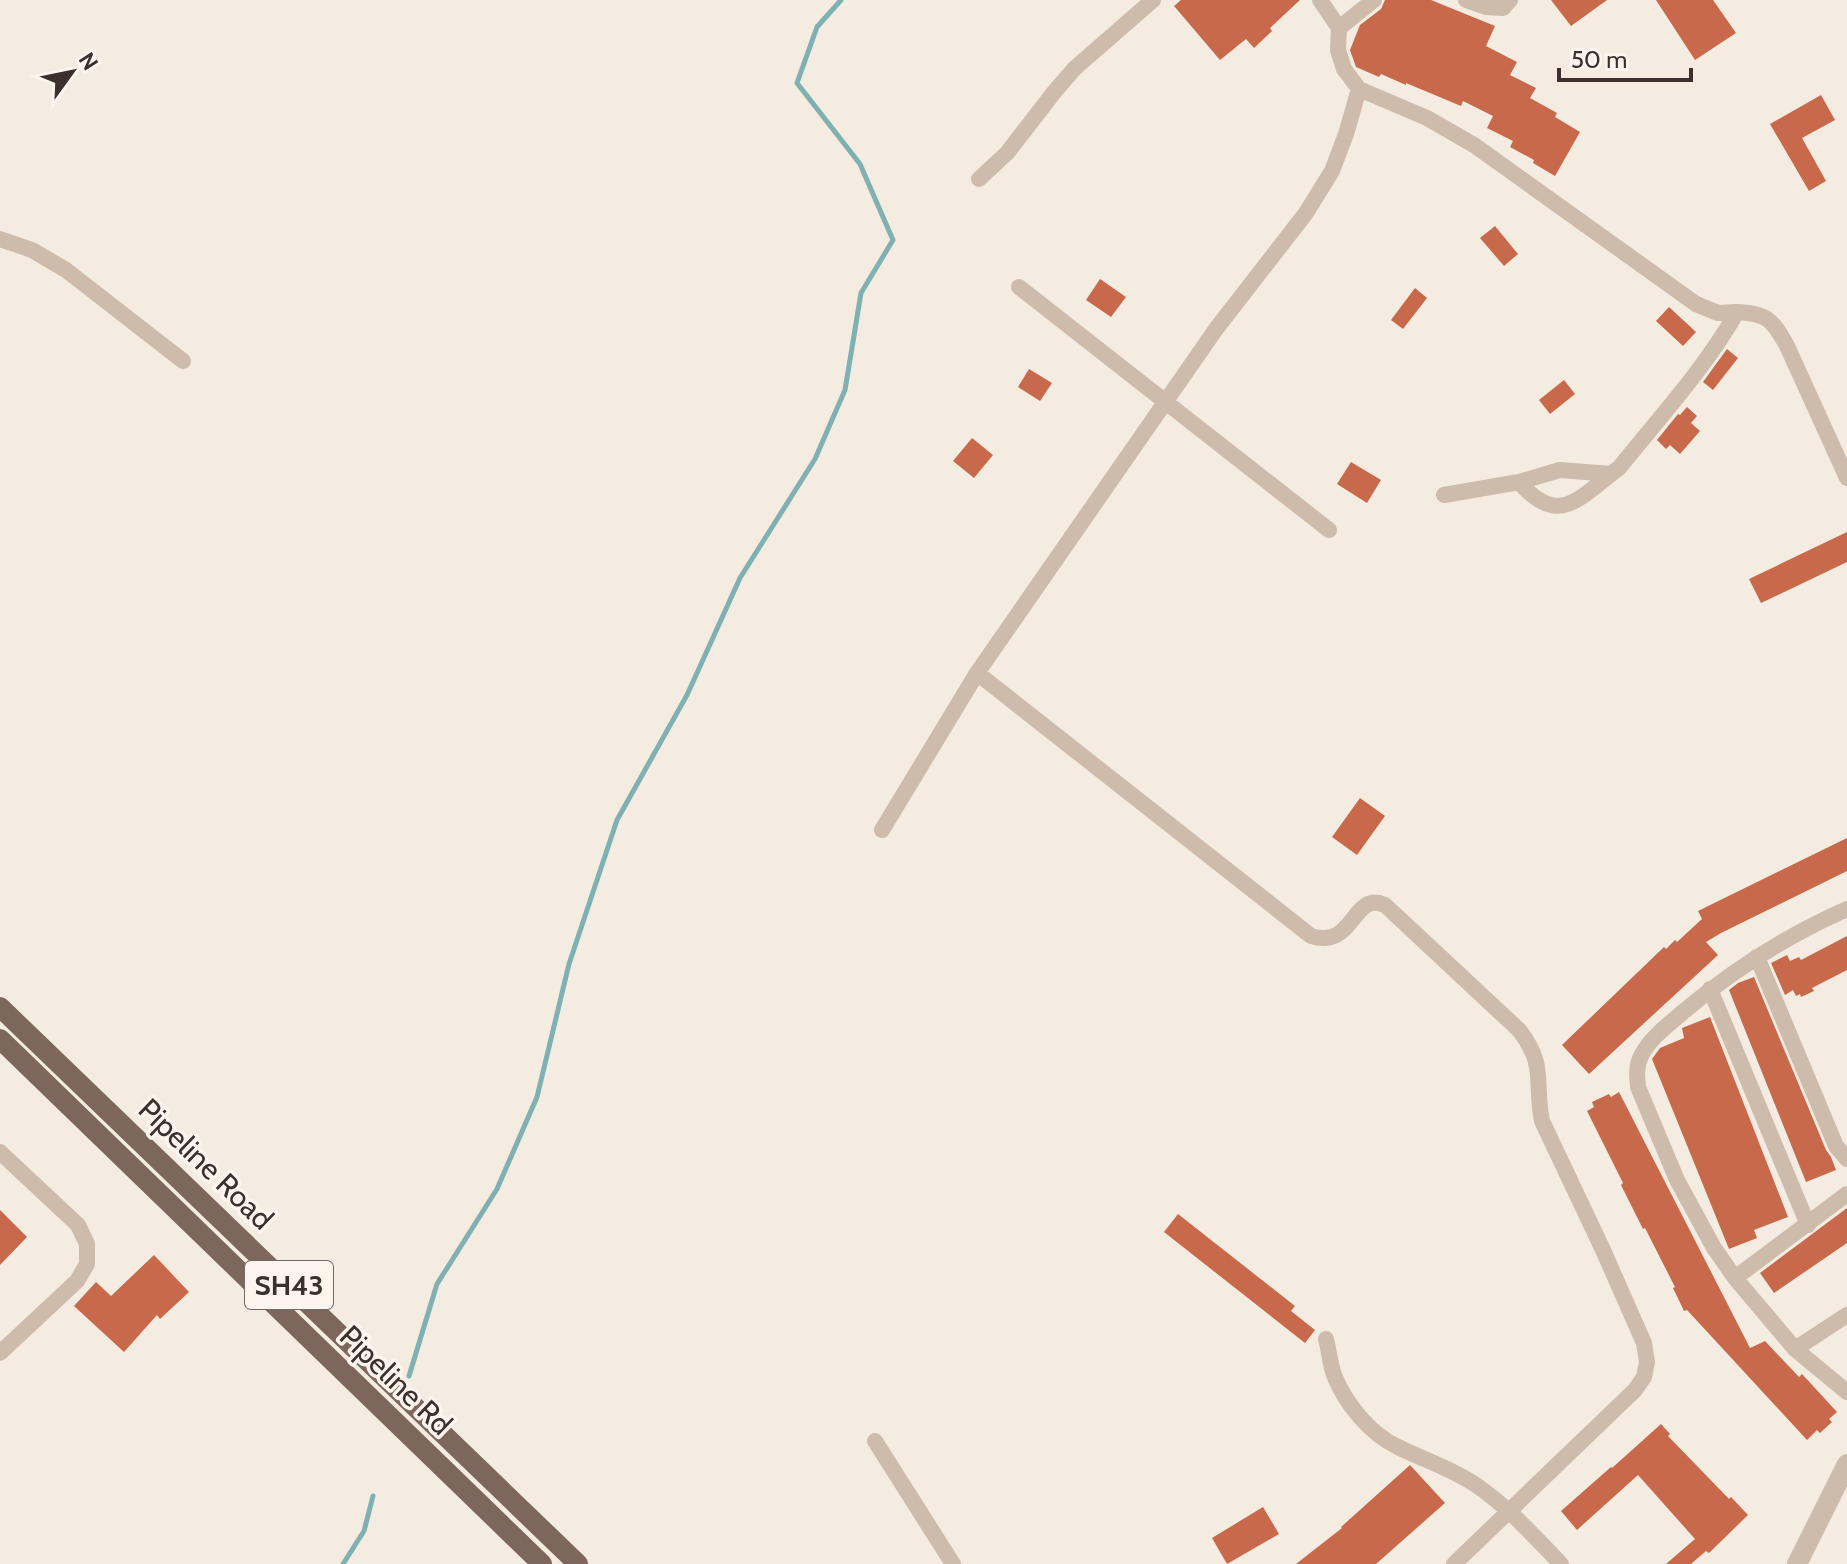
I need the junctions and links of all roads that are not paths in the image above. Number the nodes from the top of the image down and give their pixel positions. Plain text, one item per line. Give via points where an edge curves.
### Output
1 (1153, 0) edge
2 (1320, 0) edge
3 (1374, 0) edge
4 (1466, 0) edge
5 (1510, 0) edge
6 (1339, 28) junction
7 (1359, 89) junction
8 (979, 179) dead end
9 (0, 239) edge
10 (1019, 287) dead end
11 (1737, 312) junction
12 (183, 361) dead end
13 (1165, 403) junction
14 (1611, 474) junction
15 (1847, 478) edge
16 (1519, 482) junction
17 (1444, 495) dead end
18 (1329, 530) dead end
19 (977, 673) junction
20 (882, 830) dead end
21 (1847, 909) edge
22 (1757, 957) junction
23 (1710, 989) junction
24 (0, 1007) edge
25 (0, 1039) edge
26 (0, 1152) edge
27 (1847, 1159) edge
28 (1847, 1194) edge
29 (1808, 1225) junction
30 (1735, 1278) junction
31 (1847, 1315) edge
32 (1326, 1339) dead end
33 (1795, 1349) junction
34 (0, 1353) edge
35 (1847, 1392) edge
36 (875, 1441) dead end
37 (1847, 1464) edge
38 (1847, 1474) edge
39 (1847, 1493) edge
40 (1509, 1512) junction
41 (542, 1564) edge
42 (578, 1564) edge
43 (953, 1564) edge
44 (1454, 1564) edge
45 (1561, 1564) edge
46 (1797, 1564) edge

1 - 8 street via 1075,68 1007,153
2 - 6 street
3 - 6 street
4 - 5 street via 1496,9
6 - 7 street via 1344,69
7 - 11 street via 1474,145 1696,304 1718,313
7 - 13 street via 1332,171
9 - 12 street via 66,270
10 - 13 street
11 - 14 street via 1721,341
11 - 15 street via 1766,317 1777,329
13 - 18 street
13 - 19 street
14 - 16 street via 1560,470
14 - 16 street via 1578,500 1556,507
16 - 17 street
19 - 20 street
19 - 40 street via 1311,936 1332,938 1370,902 1385,905 1528,1042 1540,1078 1542,1121 1644,1343 1647,1362 1635,1390
21 - 22 street
22 - 23 street
22 - 27 street via 1836,1146
23 - 29 street
23 - 30 street via 1657,1034 1636,1071 1677,1180
24 - 42 main road, Pipeline Road / SH43
25 - 41 main road, Pipeline Rd / SH43
26 - 34 street via 78,1225 87,1244 87,1264 77,1281
28 - 29 street
29 - 30 street
30 - 33 street
31 - 33 street
32 - 40 street via 1333,1374 1374,1431 1453,1470
33 - 35 street
36 - 43 street
37 - 46 street
38 - 39 street via 1841,1488
40 - 44 street
40 - 45 street

